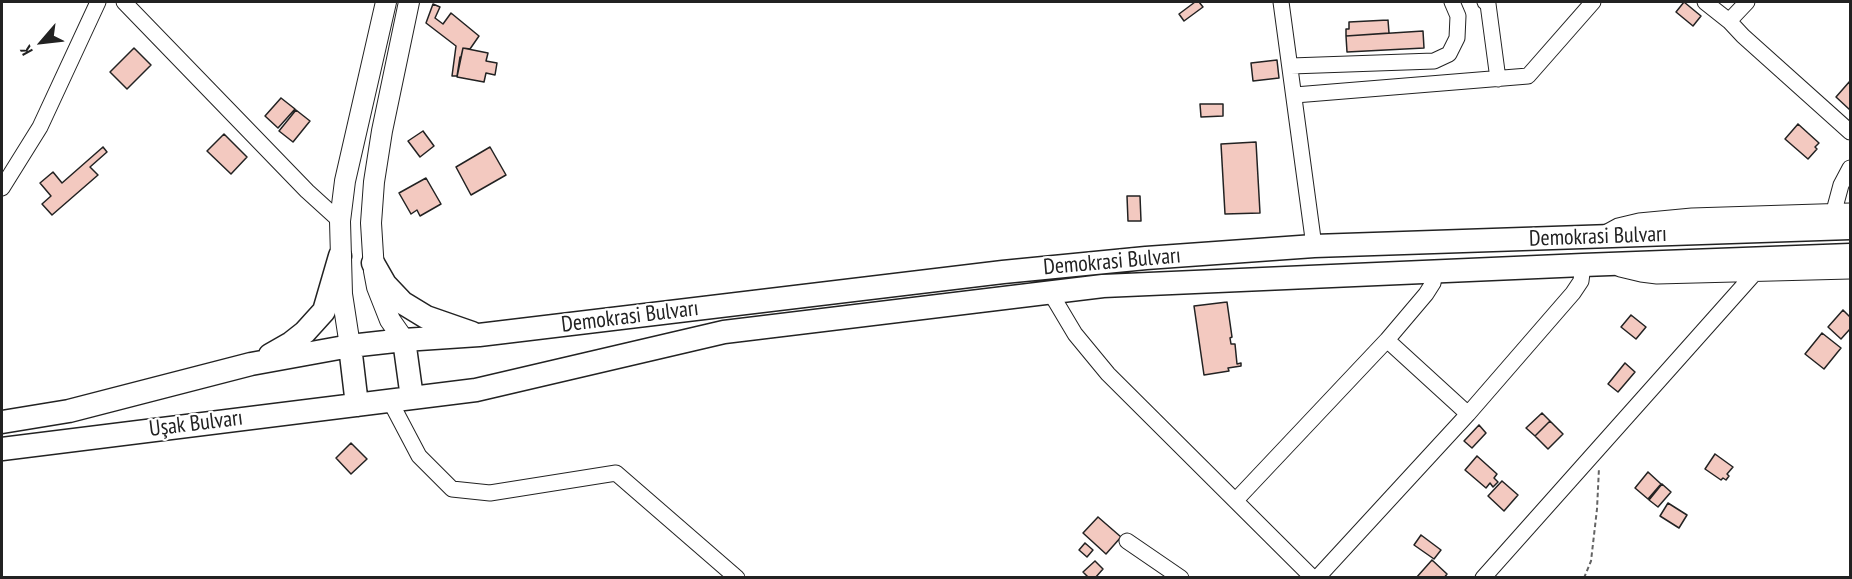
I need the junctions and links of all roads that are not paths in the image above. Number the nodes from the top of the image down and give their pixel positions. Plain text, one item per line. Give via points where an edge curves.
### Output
1 (98, 2) edge
2 (124, 2) edge
3 (386, 2) edge
4 (409, 2) edge
5 (1281, 2) edge
6 (1452, 2) edge
7 (1485, 2) edge
8 (1593, 2) edge
9 (1706, 2) edge
10 (1747, 2) edge
11 (1730, 21) junction
12 (1291, 66) junction
13 (1498, 79) junction
14 (1295, 95) junction
15 (1851, 132) edge
16 (1851, 168) edge
17 (2, 188) edge
18 (1851, 211) edge
19 (1834, 212) junction
20 (339, 220) junction
21 (1851, 228) edge
22 (1598, 237) junction
23 (1314, 246) junction
24 (1851, 255) edge
25 (340, 256) junction
26 (373, 262) junction
27 (1609, 264) junction
28 (1583, 265) junction
29 (1435, 271) junction
30 (1851, 271) edge
31 (1753, 275) junction
32 (1050, 292) junction
33 (479, 335) junction
34 (404, 340) junction
35 (1387, 340) junction
36 (378, 343) joint
37 (350, 346) junction
38 (250, 364) junction
39 (401, 399) junction
40 (357, 405) junction
41 (1468, 414) junction
42 (2, 422) edge
43 (2, 449) edge
44 (1236, 500) junction
45 (1127, 541) dead end
46 (737, 578) edge
47 (1181, 578) edge
48 (1313, 578) edge
49 (1317, 578) edge
50 (1483, 578) edge

1 - 17 street via 40,127
2 - 20 street
3 - 20 main road
4 - 26 main road via 374,182
5 - 12 street
6 - 12 street via 1458,16 1457,38 1449,54 1434,61
7 - 13 street
8 - 13 street via 1528,76
9 - 11 street
10 - 11 street
11 - 15 street
12 - 14 street
13 - 14 street
14 - 23 street
16 - 19 street via 1841,185
18 - 19 street
19 - 22 street via 1656,219 1618,226
20 - 25 main road
21 - 22 highway, Demokrasi Bulvarı
22 - 23 highway, Demokrasi Bulvarı
23 - 33 highway, Demokrasi Bulvarı via 1003,272
24 - 27 highway, Demokrasi Bulvarı
25 - 37 main road
25 - 38 highway via 327,303 316,322 291,343
26 - 33 highway via 385,284 403,303 426,317
26 - 34 main road via 382,302
27 - 28 highway, Demokrasi Bulvarı
27 - 31 street via 1657,276
28 - 29 highway, Demokrasi Bulvarı
28 - 41 street via 1581,281 1573,293
29 - 32 highway, Demokrasi Bulvarı via 1103,286
29 - 35 street via 1426,294
30 - 31 street
31 - 50 street
32 - 39 highway, Demokrasi Bulvarı via 724,332 476,390
32 - 44 street via 1091,355
33 - 34 highway, Demokrasi Bulvarı
34 - 36 highway, Demokrasi Bulvarı
34 - 39 highway
35 - 41 street
35 - 44 street
36 - 37 highway, Uşak Bulvarı
37 - 38 highway, Uşak Bulvarı
37 - 40 highway
38 - 42 highway, Uşak Bulvarı via 69,411
39 - 40 highway, Uşak Bulvarı
39 - 46 street via 419,456 452,489 490,493 616,473
40 - 43 highway, Uşak Bulvarı
41 - 49 street
44 - 48 street
45 - 47 street

